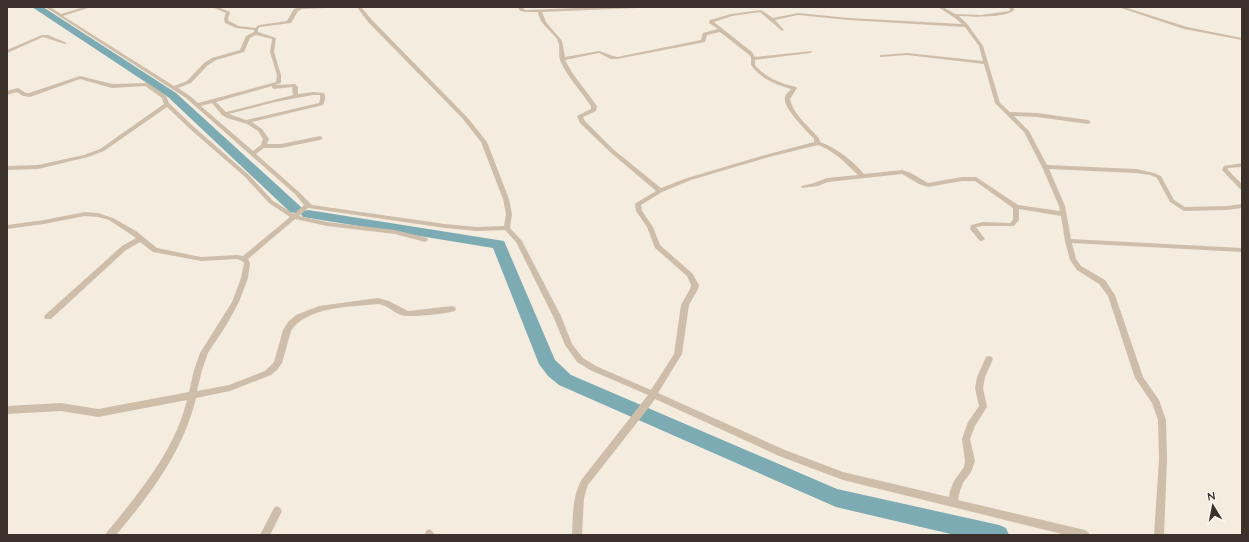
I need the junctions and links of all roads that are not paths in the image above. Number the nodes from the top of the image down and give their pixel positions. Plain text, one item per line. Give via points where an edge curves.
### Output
1 (89, 7) edge
2 (214, 7) edge
3 (326, 7) edge
4 (359, 7) edge
5 (520, 7) edge
6 (637, 7) edge
7 (940, 7) edge
8 (1011, 7) edge
9 (1120, 7) edge
10 (51, 8) edge
11 (540, 10) junction
12 (61, 15) junction
13 (954, 15) junction
14 (771, 20) junction
15 (966, 26) junction
16 (721, 30) junction
17 (782, 30) dead end
18 (256, 31) junction
19 (1242, 39) edge
20 (65, 43) dead end
21 (8, 50) edge
22 (810, 52) dead end
23 (881, 56) dead end
24 (562, 59) junction
25 (754, 59) junction
26 (986, 63) junction
27 (269, 87) junction
28 (174, 88) junction
29 (7, 93) edge
30 (296, 97) junction
31 (212, 100) junction
32 (167, 104) junction
33 (198, 105) junction
34 (224, 114) junction
35 (1009, 114) junction
36 (246, 122) junction
37 (1088, 122) dead end
38 (320, 138) dead end
39 (817, 143) junction
40 (264, 146) junction
41 (253, 154) junction
42 (1242, 165) edge
43 (1045, 167) junction
44 (7, 168) edge
45 (863, 177) junction
46 (804, 187) dead end
47 (1242, 188) edge
48 (660, 191) junction
49 (308, 205) junction
50 (1242, 206) edge
51 (1016, 207) junction
52 (1064, 214) junction
53 (294, 217) junction
54 (7, 226) edge
55 (507, 228) junction
56 (140, 238) junction
57 (982, 239) dead end
58 (425, 240) dead end
59 (1068, 241) junction
60 (1242, 250) edge
61 (244, 259) junction
62 (452, 309) dead end
63 (48, 317) dead end
64 (989, 359) dead end
65 (653, 394) junction
66 (192, 395) junction
67 (7, 410) edge
68 (953, 503) junction
69 (277, 511) dead end
70 (110, 535) edge
71 (265, 535) edge
72 (577, 535) edge
73 (1085, 535) edge
74 (1159, 535) edge

1 - 12 street
2 - 18 street via 228,13 227,22
3 - 18 street via 301,8 296,10 289,22 260,26
4 - 55 street via 465,118 484,142 506,199 509,214
5 - 11 street via 526,11
6 - 11 street
7 - 13 street
8 - 13 street via 1012,12 994,15
9 - 19 street via 1186,28
10 - 12 street
11 - 24 street via 549,29 561,43
12 - 28 street
13 - 15 street
14 - 15 street via 798,14
14 - 16 street via 764,12 756,11 712,20
14 - 17 street
15 - 26 street via 981,46
16 - 24 street via 705,34 703,41 617,58 599,52
16 - 25 street
18 - 27 street via 274,38 272,52 279,79 278,83
18 - 28 street via 248,37 242,51 214,59 189,82
20 - 21 street via 42,36
22 - 25 street
23 - 26 street via 907,54
24 - 48 street via 594,106 594,110 580,116 582,122
25 - 39 street via 753,65 760,74 794,88 787,98 788,103 817,139
26 - 35 street via 998,103
27 - 30 street via 293,86
27 - 31 street
28 - 33 street
29 - 32 street via 18,90 30,95 82,77 112,86 146,84 164,97
30 - 34 street
30 - 36 street via 317,93 322,94 323,99 318,106
31 - 33 street
31 - 34 street
32 - 44 street via 102,150 38,167
32 - 53 street via 247,176 271,202
33 - 41 street
34 - 36 street
35 - 37 street via 1044,115
35 - 43 street via 1026,131
36 - 40 street via 260,130 266,138
38 - 40 street via 287,145
39 - 45 street via 826,146 848,162
39 - 48 street via 689,179
40 - 41 street
41 - 49 street
42 - 47 street via 1226,167 1225,170
43 - 50 street via 1152,174 1159,177 1176,206 1184,209
43 - 52 street
45 - 46 street via 826,180
45 - 51 street via 902,172 911,174 928,185 976,179
48 - 65 street via 640,202 638,208 650,226 657,246 690,276 695,284 685,305 678,354
49 - 53 street
49 - 55 street via 317,209 445,226
51 - 52 street
51 - 57 street via 1016,220 1012,225 973,226
52 - 59 street
53 - 58 street via 327,224 395,232
53 - 61 street
54 - 56 street via 85,214 98,215 111,219
55 - 65 street via 519,241 569,345 580,360
56 - 61 street via 166,254 201,259
56 - 63 street via 124,248
59 - 60 street
59 - 74 street via 1073,260 1079,268 1102,282 1111,295 1139,378 1156,402 1162,420 1164,460
61 - 66 street via 247,263 244,280 224,322 202,358
62 - 66 street via 408,314 401,313 384,301 378,301 308,312 287,330 278,363 268,373 230,388
64 - 68 street via 978,388 983,407 971,425 966,439 970,461 968,469 959,481
65 - 68 street via 782,453 843,476
65 - 72 street via 585,482 581,490
66 - 67 street via 98,413 61,407
66 - 70 street via 186,419 163,465
68 - 73 street
69 - 71 street

